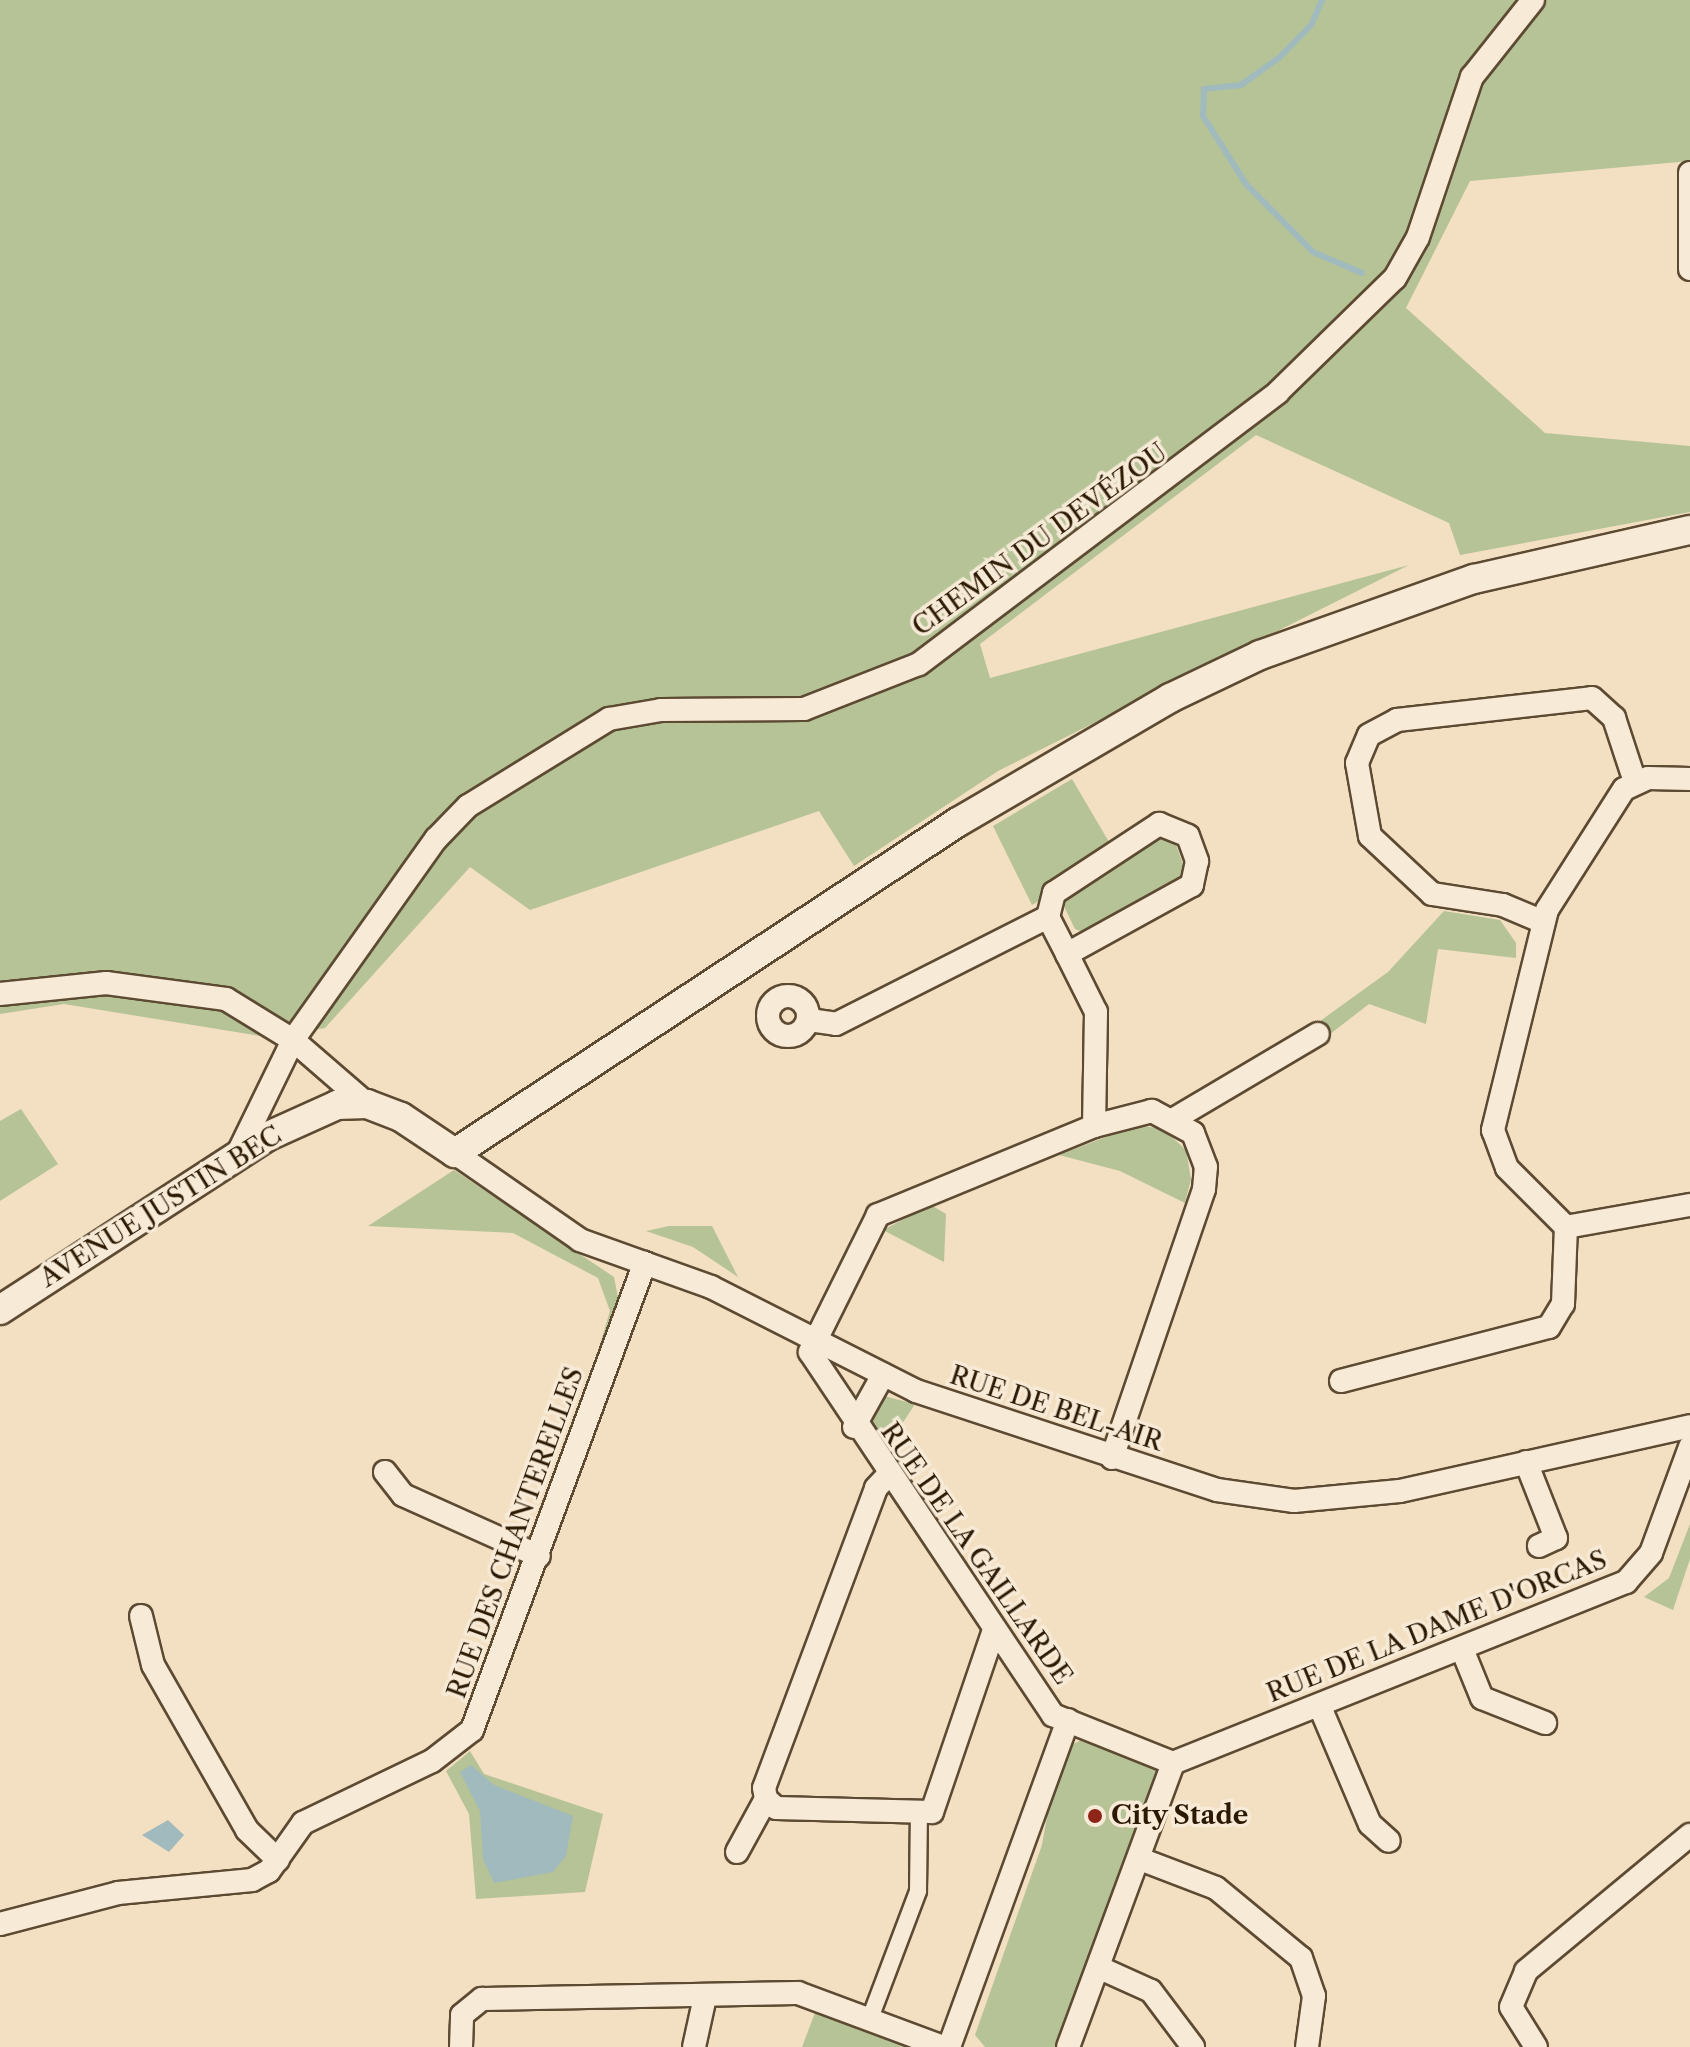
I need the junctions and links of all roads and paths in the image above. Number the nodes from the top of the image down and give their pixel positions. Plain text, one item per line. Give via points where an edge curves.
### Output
1 (1533, 0) edge
2 (1690, 173) edge
3 (1690, 269) edge
4 (1690, 530) edge
5 (1690, 779) edge
6 (1635, 782) junction
7 (1048, 917) junction
8 (1541, 921) junction
9 (1067, 954) junction
10 (0, 994) edge
11 (809, 1020) dead end
12 (1318, 1034) dead end
13 (293, 1040) junction
14 (367, 1104) junction
15 (1174, 1119) junction
16 (1094, 1126) junction
17 (455, 1153) junction
18 (237, 1155) junction
19 (1690, 1205) edge
20 (1566, 1227) junction
21 (645, 1263) junction
22 (0, 1310) edge
23 (812, 1339) junction
24 (883, 1375) junction
25 (1341, 1381) dead end
26 (854, 1427) junction
27 (1690, 1434) edge
28 (1112, 1458) junction
29 (1526, 1462) junction
30 (385, 1472) dead end
31 (890, 1473) junction
32 (1539, 1546) dead end
33 (539, 1556) junction
34 (141, 1616) dead end
35 (994, 1630) junction
36 (1462, 1649) junction
37 (1320, 1707) junction
38 (1068, 1720) junction
39 (1545, 1723) dead end
40 (1173, 1763) junction
41 (766, 1799) junction
42 (919, 1812) junction
43 (1690, 1835) edge
44 (1389, 1841) dead end
45 (737, 1852) dead end
46 (1140, 1859) junction
47 (278, 1860) junction
48 (0, 1924) edge
49 (1100, 1968) junction
50 (705, 1997) junction
51 (869, 2021) junction
52 (461, 2047) edge
53 (694, 2047) edge
54 (946, 2047) edge
55 (1068, 2047) edge
56 (1193, 2047) edge
57 (1307, 2047) edge
58 (1536, 2047) edge

1 - 13 street, CHEMIN DU DEVÉZOU via 1472,77 1418,237 1395,278 1215,445 969,632 859,693 781,712 661,710 609,719 569,740 468,806 436,839
2 - 3 street
4 - 17 street via 1418,596 1170,698 958,822
5 - 6 street
6 - 8 street via 1616,799
6 - 8 street via 1614,718 1592,698 1397,720 1369,735 1357,763 1370,836 1432,894 1503,905
7 - 9 street
7 - 9 street via 1061,884 1159,824 1188,836 1198,869 1186,892
7 - 11 street via 836,1024
8 - 20 street via 1494,1144 1507,1168
9 - 16 street via 1096,1012
10 - 13 street via 106,983 170,988 241,1004
12 - 15 street
13 - 14 street
13 - 18 street, CHEMIN DU DEVÉZOU
14 - 17 street
14 - 18 street, AVENUE JUSTIN BEC via 337,1105
15 - 16 street via 1152,1111
15 - 28 street via 1203,1150 1204,1189
16 - 23 street via 878,1215
17 - 21 street, RUE DE BEL-AIR via 580,1240
18 - 22 street, AVENUE JUSTIN BEC
19 - 20 street
20 - 25 street via 1563,1304 1549,1327
21 - 23 street, RUE DE BEL-AIR
21 - 33 street, RUE DES CHANTERELLES
23 - 24 street, RUE DE BEL-AIR
23 - 26 street, RUE DE LA GAILLARDE via 810,1352
24 - 26 street
24 - 28 street, RUE DE BEL-AIR via 979,1417
26 - 31 street, RUE DE LA GAILLARDE
27 - 29 street, RUE DE BEL-AIR
27 - 36 street, RUE DE LA DAME D'ORCAS via 1637,1574
28 - 29 street, RUE DE BEL-AIR via 1217,1490 1294,1501 1400,1491
29 - 32 street via 1556,1538
30 - 33 street via 403,1495
31 - 35 street, RUE DE LA GAILLARDE
31 - 41 street via 876,1488 815,1647
33 - 47 street, RUE DES CHANTERELLES via 472,1730 432,1761 303,1823
34 - 47 street via 153,1665 247,1830
35 - 38 street, RUE DE LA GAILLARDE via 1053,1715
35 - 42 street via 932,1812
36 - 37 street, RUE DE LA DAME D'ORCAS
36 - 39 street via 1482,1698
37 - 40 street, RUE DE LA DAME D'ORCAS
37 - 44 street via 1370,1824
38 - 40 street, RUE DE LA GAILLARDE
38 - 54 street
40 - 46 street
41 - 42 street via 776,1808
41 - 45 street
42 - 51 street via 918,1891
43 - 58 street via 1526,1971 1511,2007
46 - 49 street
46 - 57 street via 1227,1894 1301,1958 1314,1996
47 - 48 street, RUE DES CHANTERELLES via 228,1887 118,1893
49 - 55 street
49 - 56 street via 1151,1991
50 - 51 street via 798,1993
50 - 52 street via 482,1999 462,2015
50 - 53 street
51 - 54 street

